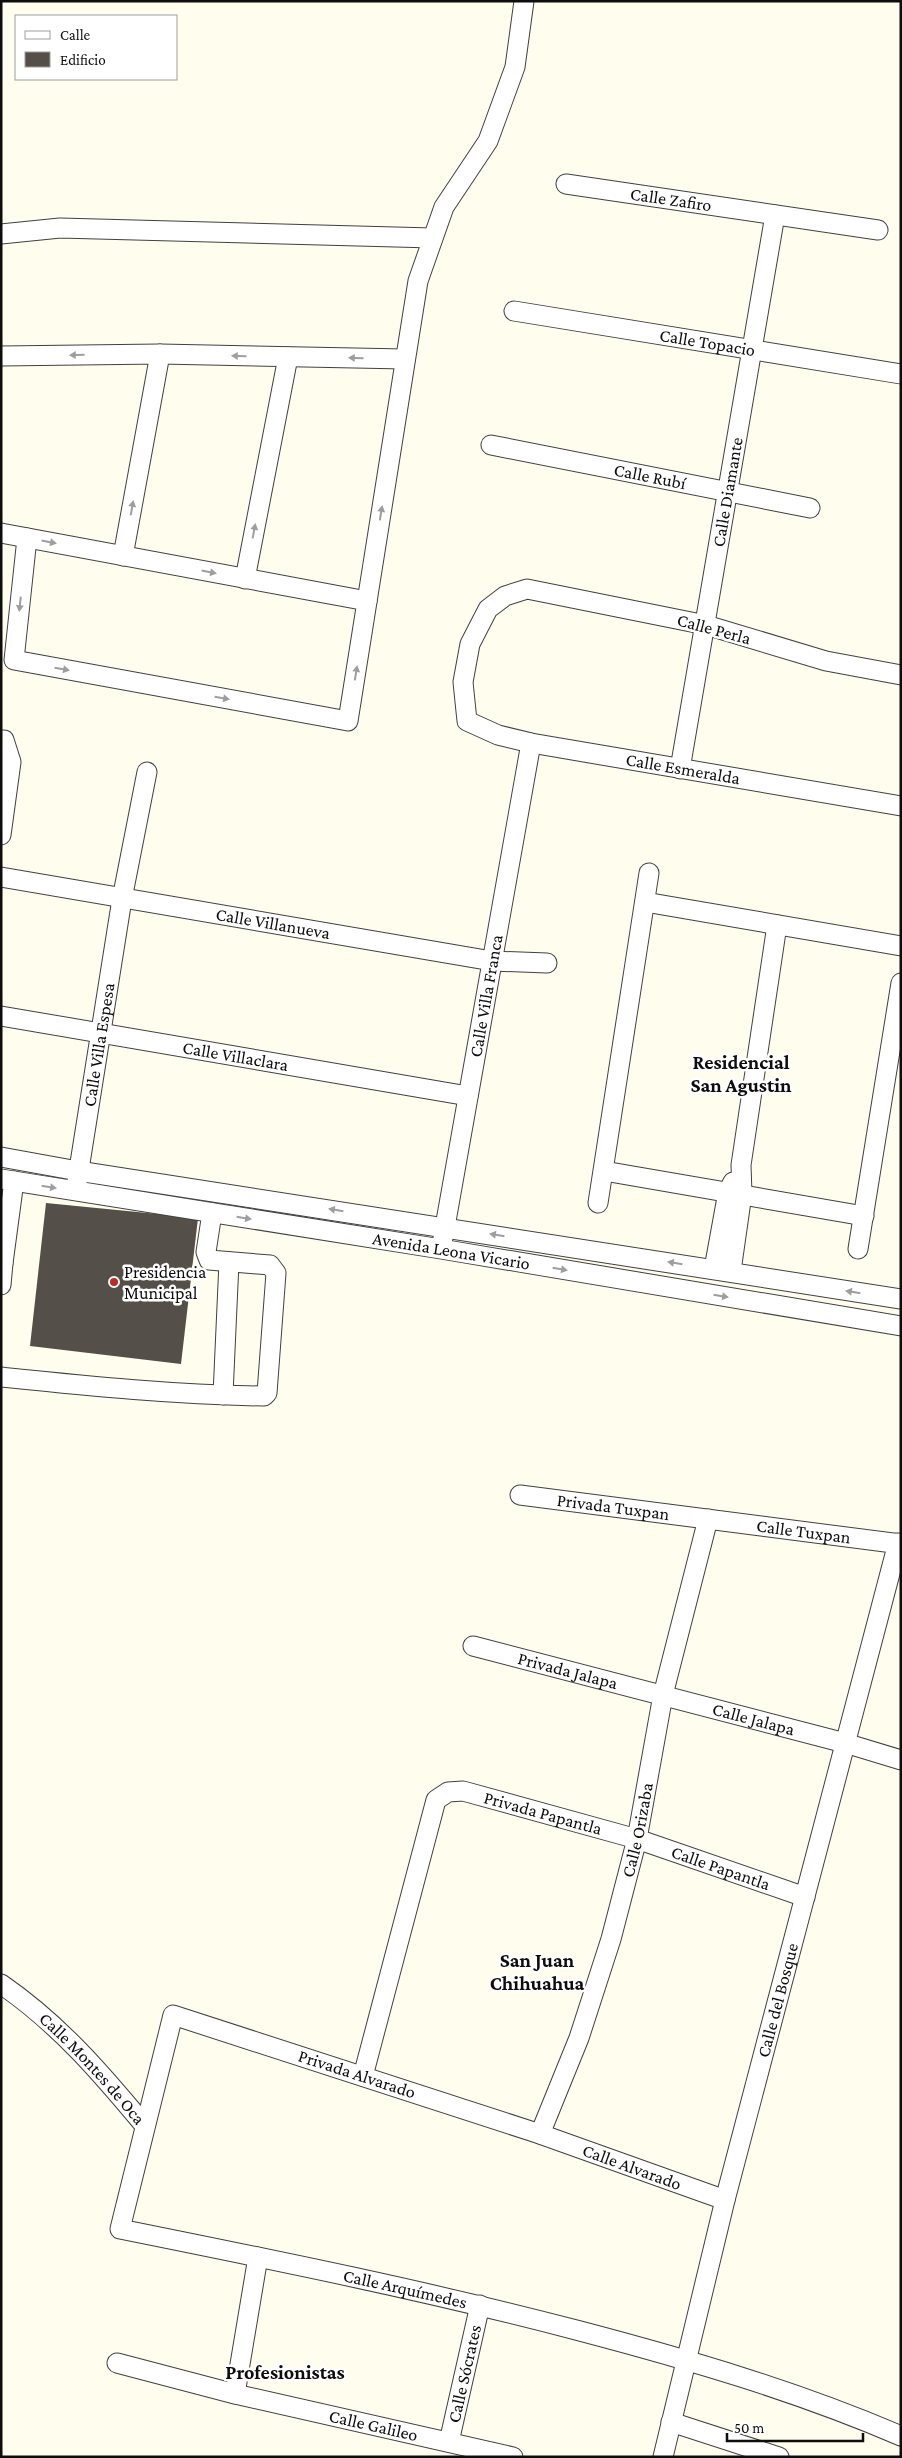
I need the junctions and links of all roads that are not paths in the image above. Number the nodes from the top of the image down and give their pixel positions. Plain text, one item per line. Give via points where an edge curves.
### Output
1 (524, 1) edge
2 (566, 184) dead end
3 (775, 215) junction
4 (878, 230) dead end
5 (1, 234) edge
6 (434, 238) junction
7 (514, 311) dead end
8 (752, 350) junction
9 (160, 354) junction
10 (1, 356) edge
11 (288, 357) junction
12 (405, 359) junction
13 (901, 374) edge
14 (491, 445) dead end
15 (728, 492) junction
16 (810, 508) dead end
17 (1, 533) edge
18 (27, 538) junction
19 (123, 556) junction
20 (245, 578) junction
21 (367, 601) junction
22 (706, 625) junction
23 (901, 675) edge
24 (467, 721) joint
25 (3, 740) edge
26 (531, 743) junction
27 (680, 769) junction
28 (148, 772) dead end
29 (901, 806) edge
30 (1, 835) edge
31 (649, 873) dead end
32 (1, 877) edge
33 (122, 898) junction
34 (645, 902) junction
35 (777, 925) junction
36 (901, 946) edge
37 (492, 961) junction
38 (547, 963) dead end
39 (901, 984) edge
40 (1, 1016) edge
41 (100, 1033) junction
42 (468, 1096) junction
43 (1, 1157) edge
44 (604, 1170) junction
45 (78, 1172) junction
46 (8, 1180) edge
47 (76, 1191) junction
48 (735, 1193) junction
49 (598, 1203) dead end
50 (212, 1212) junction
51 (5, 1216) edge
52 (864, 1216) junction
53 (445, 1227) junction
54 (441, 1249) junction
55 (858, 1249) dead end
56 (229, 1262) junction
57 (2, 1263) edge
58 (722, 1270) junction
59 (1, 1285) edge
60 (901, 1299) edge
61 (901, 1326) edge
62 (1, 1377) edge
63 (223, 1395) junction
64 (520, 1495) dead end
65 (708, 1519) junction
66 (899, 1543) edge
67 (473, 1646) dead end
68 (663, 1696) junction
69 (845, 1743) junction
70 (901, 1760) edge
71 (637, 1839) junction
72 (805, 1897) junction
73 (1, 1984) edge
74 (363, 2076) junction
75 (146, 2126) junction
76 (540, 2134) junction
77 (725, 2200) junction
78 (120, 2229) joint
79 (258, 2257) junction
80 (480, 2305) junction
81 (687, 2360) junction
82 (117, 2363) dead end
83 (234, 2394) junction
84 (671, 2422) junction
85 (901, 2436) edge
86 (449, 2442) junction
87 (513, 2457) edge
88 (662, 2457) edge
89 (779, 2457) edge

1 - 6 street via 515,67 488,141 444,207
2 - 3 street, Calle Zafiro
3 - 4 street, Calle Zafiro
3 - 8 street, Calle Diamante
5 - 6 street via 60,228
6 - 12 street via 418,281
7 - 8 street, Calle Topacio
8 - 13 street, Calle Topacio
8 - 15 street, Calle Diamante
9 -> 10 street
11 -> 9 street
19 -> 9 street
12 -> 11 street
20 -> 11 street
21 -> 12 street
14 - 15 street, Calle Rubí
15 - 16 street, Calle Rubí
15 - 22 street, Calle Diamante
17 - 18 street
18 -> 19 street
18 -> 21 street via 14,660 348,722
19 -> 20 street
20 - 21 street
22 - 23 street, Calle Perla via 826,661
22 - 24 street, Calle Perla via 527,589 506,596 488,609 470,644 462,682
22 - 27 street, Calle Diamante
24 - 26 street, Calle Esmeralda via 498,735
25 - 30 street via 11,762
26 - 27 street, Calle Esmeralda
26 - 37 street, Calle Villa Franca
27 - 29 street, Calle Esmeralda
28 - 33 street, Calle Villa Espesa
31 - 34 street
32 - 33 street, Calle Villanueva
33 - 37 street, Calle Villanueva
33 - 41 street, Calle Villa Espesa
34 - 35 street
34 - 44 street
35 - 36 street
35 - 48 street
37 - 38 street, Calle Villanueva
37 - 42 street, Calle Villa Franca
39 - 52 street
40 - 41 street, Calle Villaclara
41 - 42 street, Calle Villaclara
41 - 45 street, Calle Villa Espesa
42 - 53 street, Calle Villa Franca
43 - 45 street, Avenida Leona Vicario
44 - 48 street
44 - 49 street
45 - 47 street, Calle Villa Espesa
53 -> 45 street, Avenida Leona Vicario
46 -> 47 street, Avenida Leona Vicario
46 - 51 street
47 - 50 street, Avenida Leona Vicario
48 - 52 street
48 - 58 street
50 -> 54 street, Avenida Leona Vicario
50 - 56 street via 206,1256 209,1260
51 - 57 street
52 - 55 street
53 - 54 street, Calle Villa Franca
58 -> 53 street, Avenida Leona Vicario
54 -> 61 street, Avenida Leona Vicario
56 - 63 street
56 - 63 street via 270,1265 276,1273 269,1390 264,1396
57 - 59 street
60 -> 58 street, Avenida Leona Vicario
62 - 63 street
64 - 65 street, Privada Tuxpan
65 - 66 street, Calle Tuxpan
65 - 68 street, Calle Orizaba
66 - 69 street, Calle del Bosque
67 - 68 street, Privada Jalapa
68 - 69 street, Calle Jalapa
68 - 71 street, Calle Orizaba
69 - 70 street, Calle Jalapa
69 - 72 street, Calle del Bosque
71 - 72 street, Calle Papantla
71 - 74 street, Privada Papantla via 462,1791 448,1792 436,1800
71 - 76 street, Calle Orizaba via 611,1939 579,2038
72 - 77 street, Calle del Bosque
73 - 75 street, Calle Montes de Oca via 27,2002 90,2060
74 - 75 street, Privada Alvarado via 173,2015
74 - 76 street, Privada Alvarado
75 - 78 street, Calle Montes de Oca
76 - 77 street, Calle Alvarado
77 - 81 street, Calle del Bosque
78 - 79 street, Calle Arquímedes
79 - 80 street, Calle Arquímedes
79 - 83 street
80 - 81 street, Calle Arquímedes
80 - 86 street, Calle Sócrates
81 - 84 street, Calle del Bosque
81 - 85 street, Calle Arquímedes via 801,2396
82 - 83 street, Calle Galileo
83 - 86 street, Calle Galileo
84 - 88 street, Calle del Bosque
84 - 89 street
86 - 87 street, Calle Galileo

